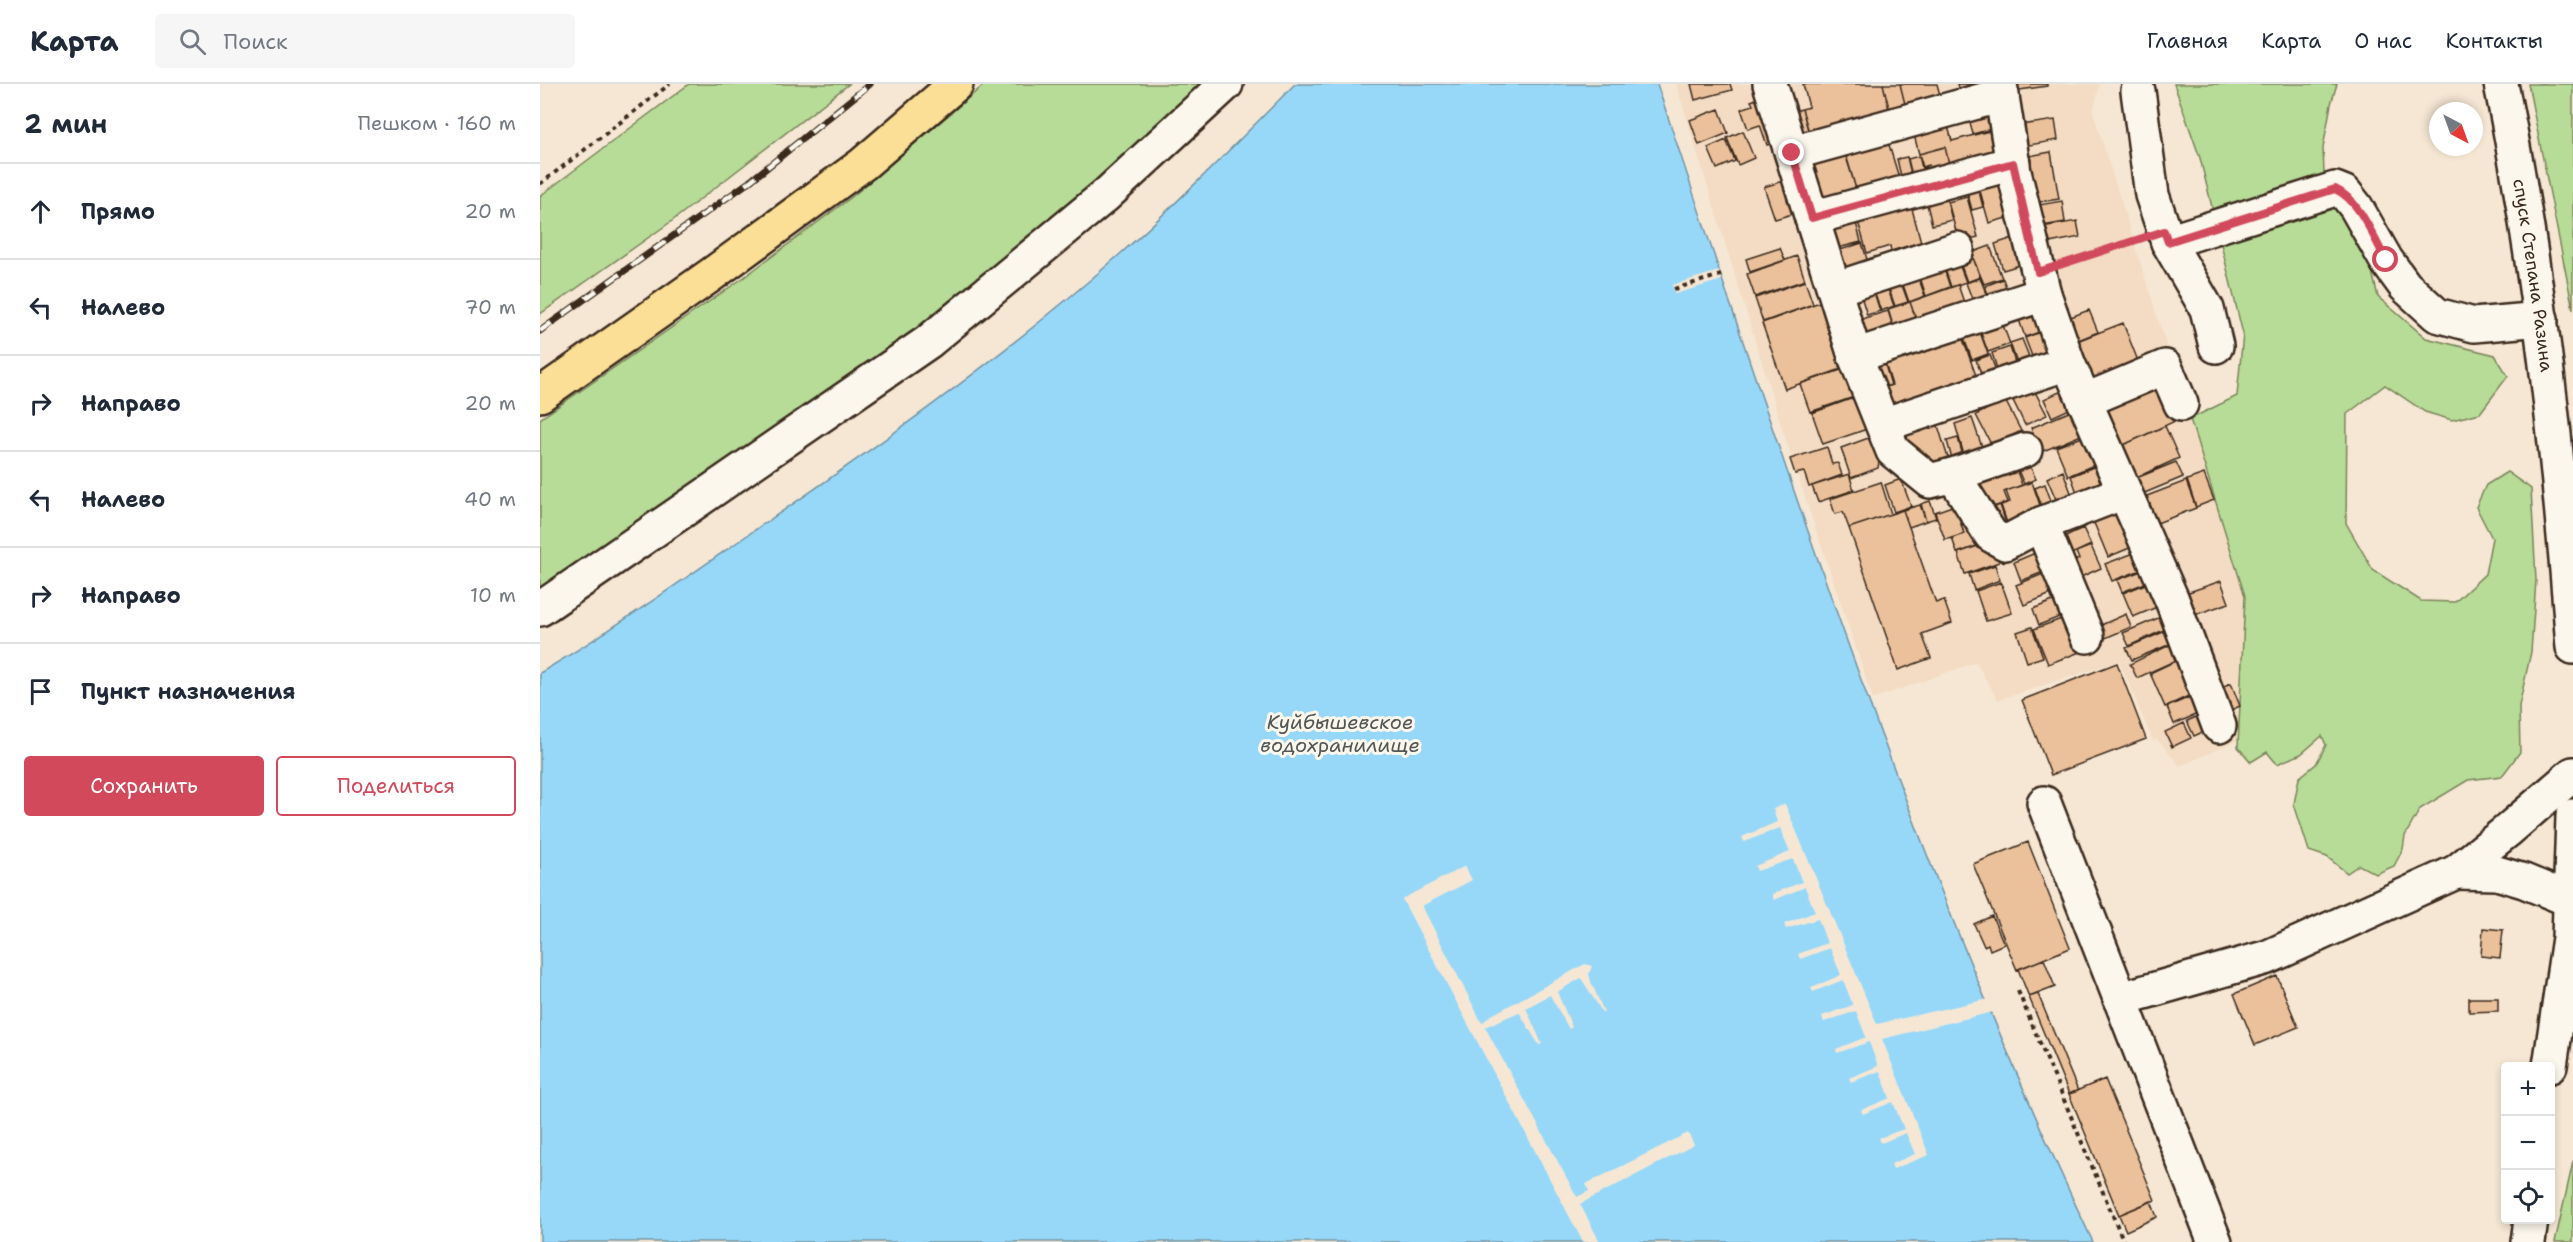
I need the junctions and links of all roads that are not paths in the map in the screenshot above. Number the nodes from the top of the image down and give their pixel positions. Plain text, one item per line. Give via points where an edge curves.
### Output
1 (956, 84) edge
2 (1226, 84) edge
3 (1770, 84) edge
4 (2500, 84) edge
5 (2001, 90) edge
6 (2138, 92) dead end
7 (1792, 153) junction
8 (2013, 163) junction
9 (1812, 218) junction
10 (2166, 236) junction
11 (1957, 249) dead end
12 (2041, 283) junction
13 (1835, 289) junction
14 (2541, 320) junction
15 (2216, 346) dead end
16 (1856, 356) junction
17 (2068, 363) junction
18 (540, 395) edge
19 (2084, 401) junction
20 (2181, 404) dead end
21 (1883, 425) junction
22 (2025, 450) dead end
23 (1953, 475) junction
24 (2124, 492) junction
25 (2041, 525) junction
26 (540, 609) edge
27 (2087, 636) dead end
28 (2573, 647) edge
29 (2219, 726) dead end
30 (2573, 774) edge
31 (2044, 803) dead end
32 (2573, 816) edge
33 (2456, 872) junction
34 (2570, 900) junction
35 (2120, 999) junction
36 (2551, 1062) edge
37 (2530, 1224) edge
38 (2215, 1242) edge
39 (2528, 1242) edge

1 - 18 main road via 862,164
2 - 26 street via 1106,195 928,342
3 - 7 street
4 - 14 street, спуск Степана Разина
5 - 7 street
5 - 8 street
6 - 10 street via 2152,195
7 - 9 street
8 - 9 street
8 - 12 street
9 - 13 street
10 - 14 street via 2335,189 2345,193 2356,207 2405,286 2437,315 2474,325
10 - 15 street via 2207,309
11 - 13 street
12 - 16 street
12 - 17 street
13 - 16 street
14 - 28 street, спуск Степана Разина via 2561,485
16 - 21 street
17 - 19 street
17 - 21 street
19 - 20 street via 2165,367
19 - 24 street
21 - 23 street via 1893,451 1930,481
22 - 23 street
23 - 25 street via 1991,535 2005,543
24 - 25 street
24 - 29 street via 2172,600
25 - 27 street
30 - 33 street
31 - 35 street
32 - 34 street
33 - 34 street via 2497,873
33 - 35 street via 2268,957
34 - 36 street via 2569,938
35 - 38 street
37 - 39 street

